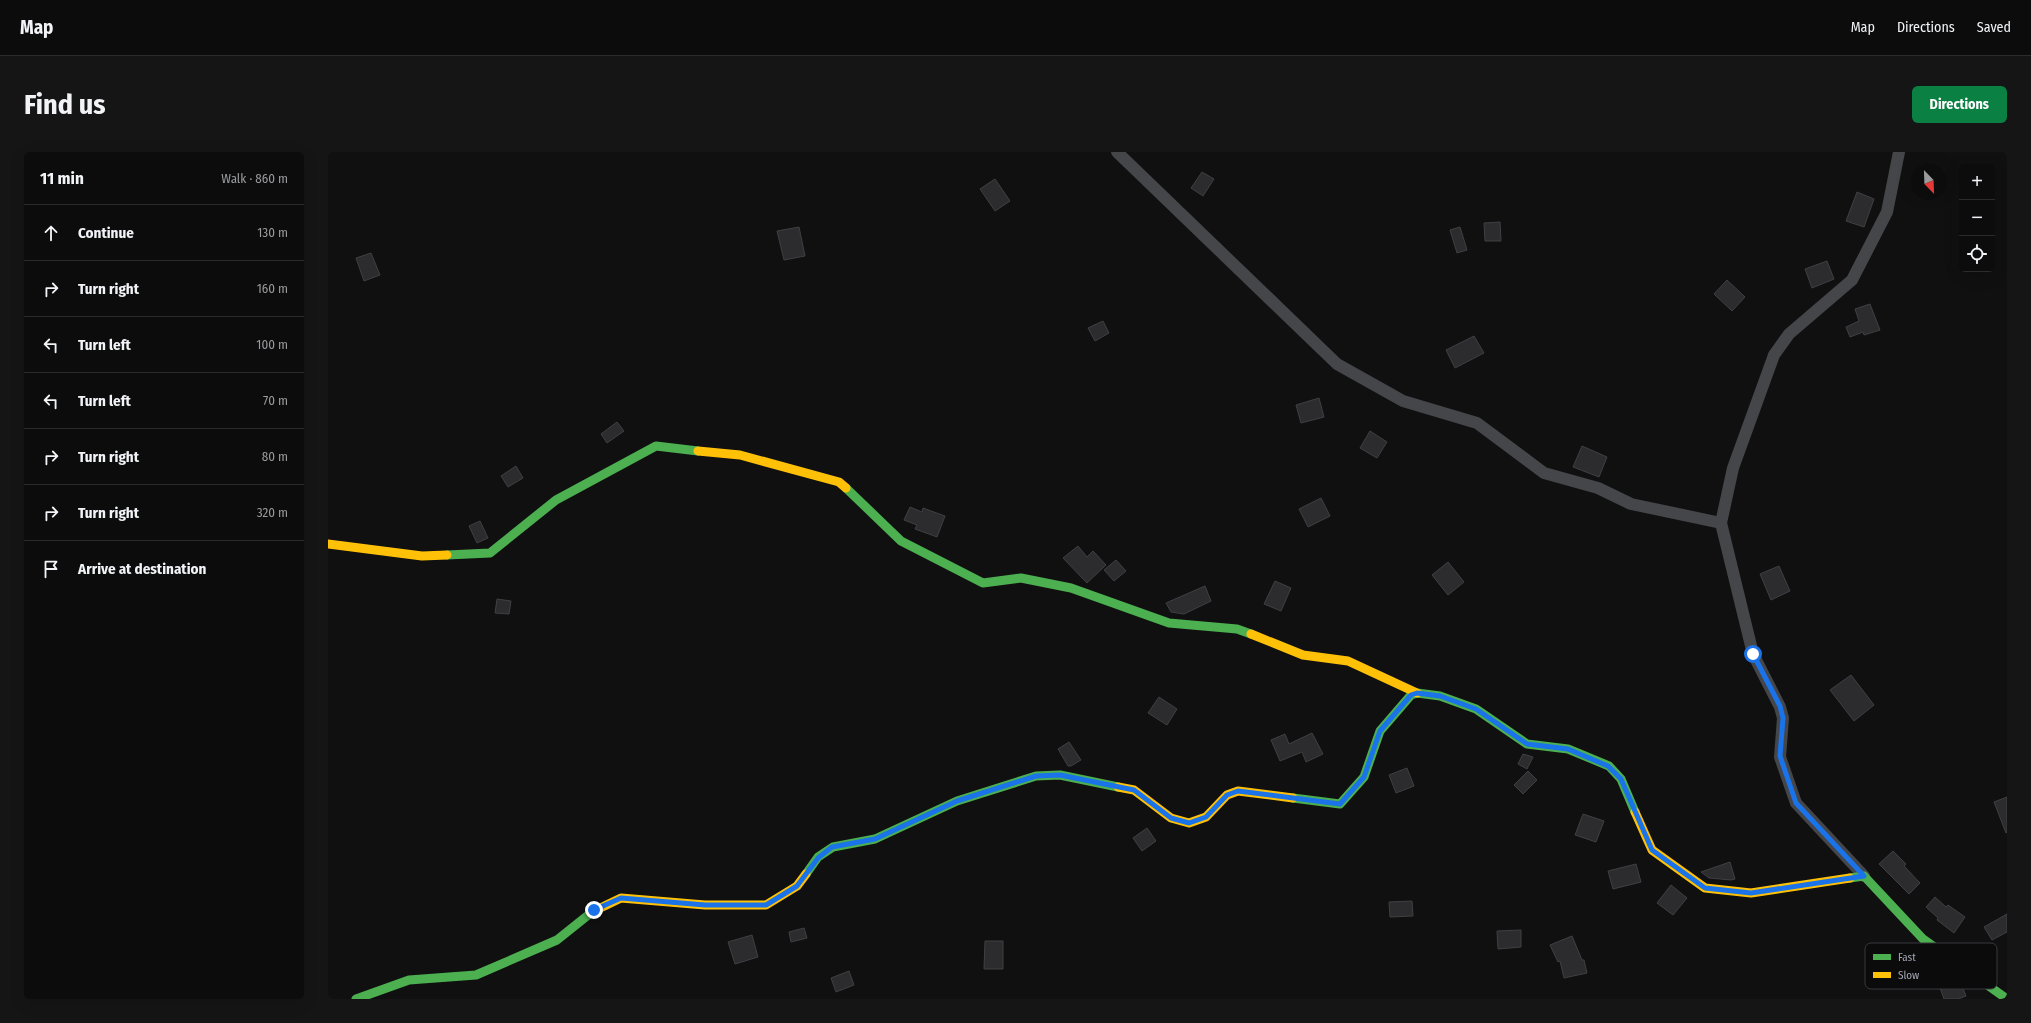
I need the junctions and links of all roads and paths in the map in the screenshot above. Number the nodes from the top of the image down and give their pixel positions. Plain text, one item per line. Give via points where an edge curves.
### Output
1 (1117, 152) edge
2 (1899, 152) edge
3 (1721, 523) junction
4 (328, 544) edge
5 (1417, 693) junction
6 (1864, 876) junction
7 (1929, 943) edge
8 (1993, 989) edge
9 (356, 999) edge
10 (2007, 999) edge

1 - 3 street via 1337,364 1403,401 1477,423 1544,473 1598,488 1631,504
2 - 3 street via 1887,212 1852,280 1789,334 1774,355 1733,468
3 - 6 street via 1753,654 1783,718 1780,756 1796,803
4 - 5 street via 422,556 490,553 556,500 656,446 740,455 838,482 901,541 983,583 1022,578 1071,588 1169,623 1237,629 1304,655 1348,661
5 - 6 street via 1440,696 1476,709 1527,744 1568,749 1608,766 1621,779 1652,850 1705,888 1751,893
5 - 9 street via 1411,695 1380,731 1364,777 1340,804 1238,791 1227,795 1206,817 1189,823 1171,818 1134,790 1060,775 1036,776 957,801 875,839 832,847 818,858 797,886 766,905 705,905 621,898 594,910 557,940 476,975 409,980
6 - 7 street
8 - 10 street

